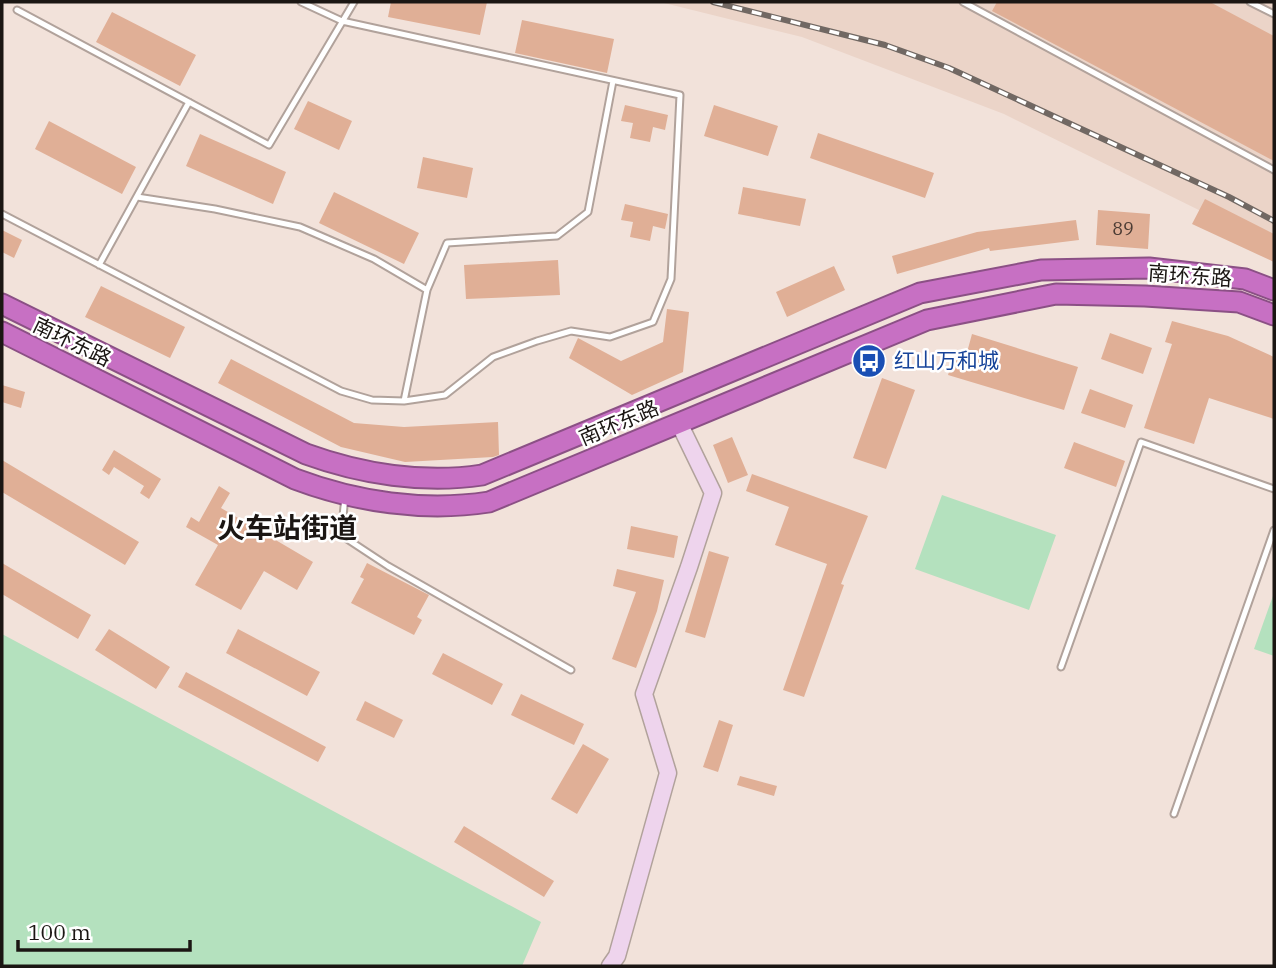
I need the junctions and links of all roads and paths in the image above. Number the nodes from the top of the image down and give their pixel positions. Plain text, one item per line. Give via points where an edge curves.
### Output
1 (301, 2) edge
2 (354, 2) edge
3 (964, 2) edge
4 (1250, 2) edge
5 (17, 10) dead end
6 (1274, 14) edge
7 (342, 21) junction
8 (613, 81) junction
9 (188, 102) junction
10 (1274, 170) edge
11 (137, 197) junction
12 (2, 214) edge
13 (99, 265) junction
14 (427, 290) junction
15 (1274, 290) edge
16 (2, 304) edge
17 (1274, 315) edge
18 (2, 332) edge
19 (404, 401) junction
20 (679, 423) junction
21 (1274, 489) edge
22 (345, 495) junction
23 (1274, 530) edge
24 (1061, 667) dead end
25 (571, 670) dead end
26 (1174, 814) dead end
27 (610, 966) edge

1 - 7 lane
2 - 7 lane
3 - 10 lane
4 - 6 lane
5 - 9 lane
7 - 8 lane
7 - 9 lane via 269,145
8 - 14 lane via 588,212 557,236 447,243
8 - 19 lane via 680,96 671,279 653,322 610,337 570,331 537,341 494,357 445,395
9 - 11 lane
11 - 13 lane
11 - 14 lane via 300,227 374,259
12 - 13 lane
13 - 19 lane via 341,391 372,400
14 - 19 lane
15 - 16 highway, 南环东路 via 1245,279 1149,268 1041,270 920,293 482,475 453,479 351,468 306,454
17 - 20 highway, 南环东路 via 1239,302 1056,294 927,320
18 - 22 highway, 南环东路 via 295,479
20 - 22 highway, 南环东路 via 489,502 425,506
20 - 27 street via 712,493 643,694 668,774 617,956
21 - 24 lane via 1141,442
22 - 25 lane via 341,535
23 - 26 lane

